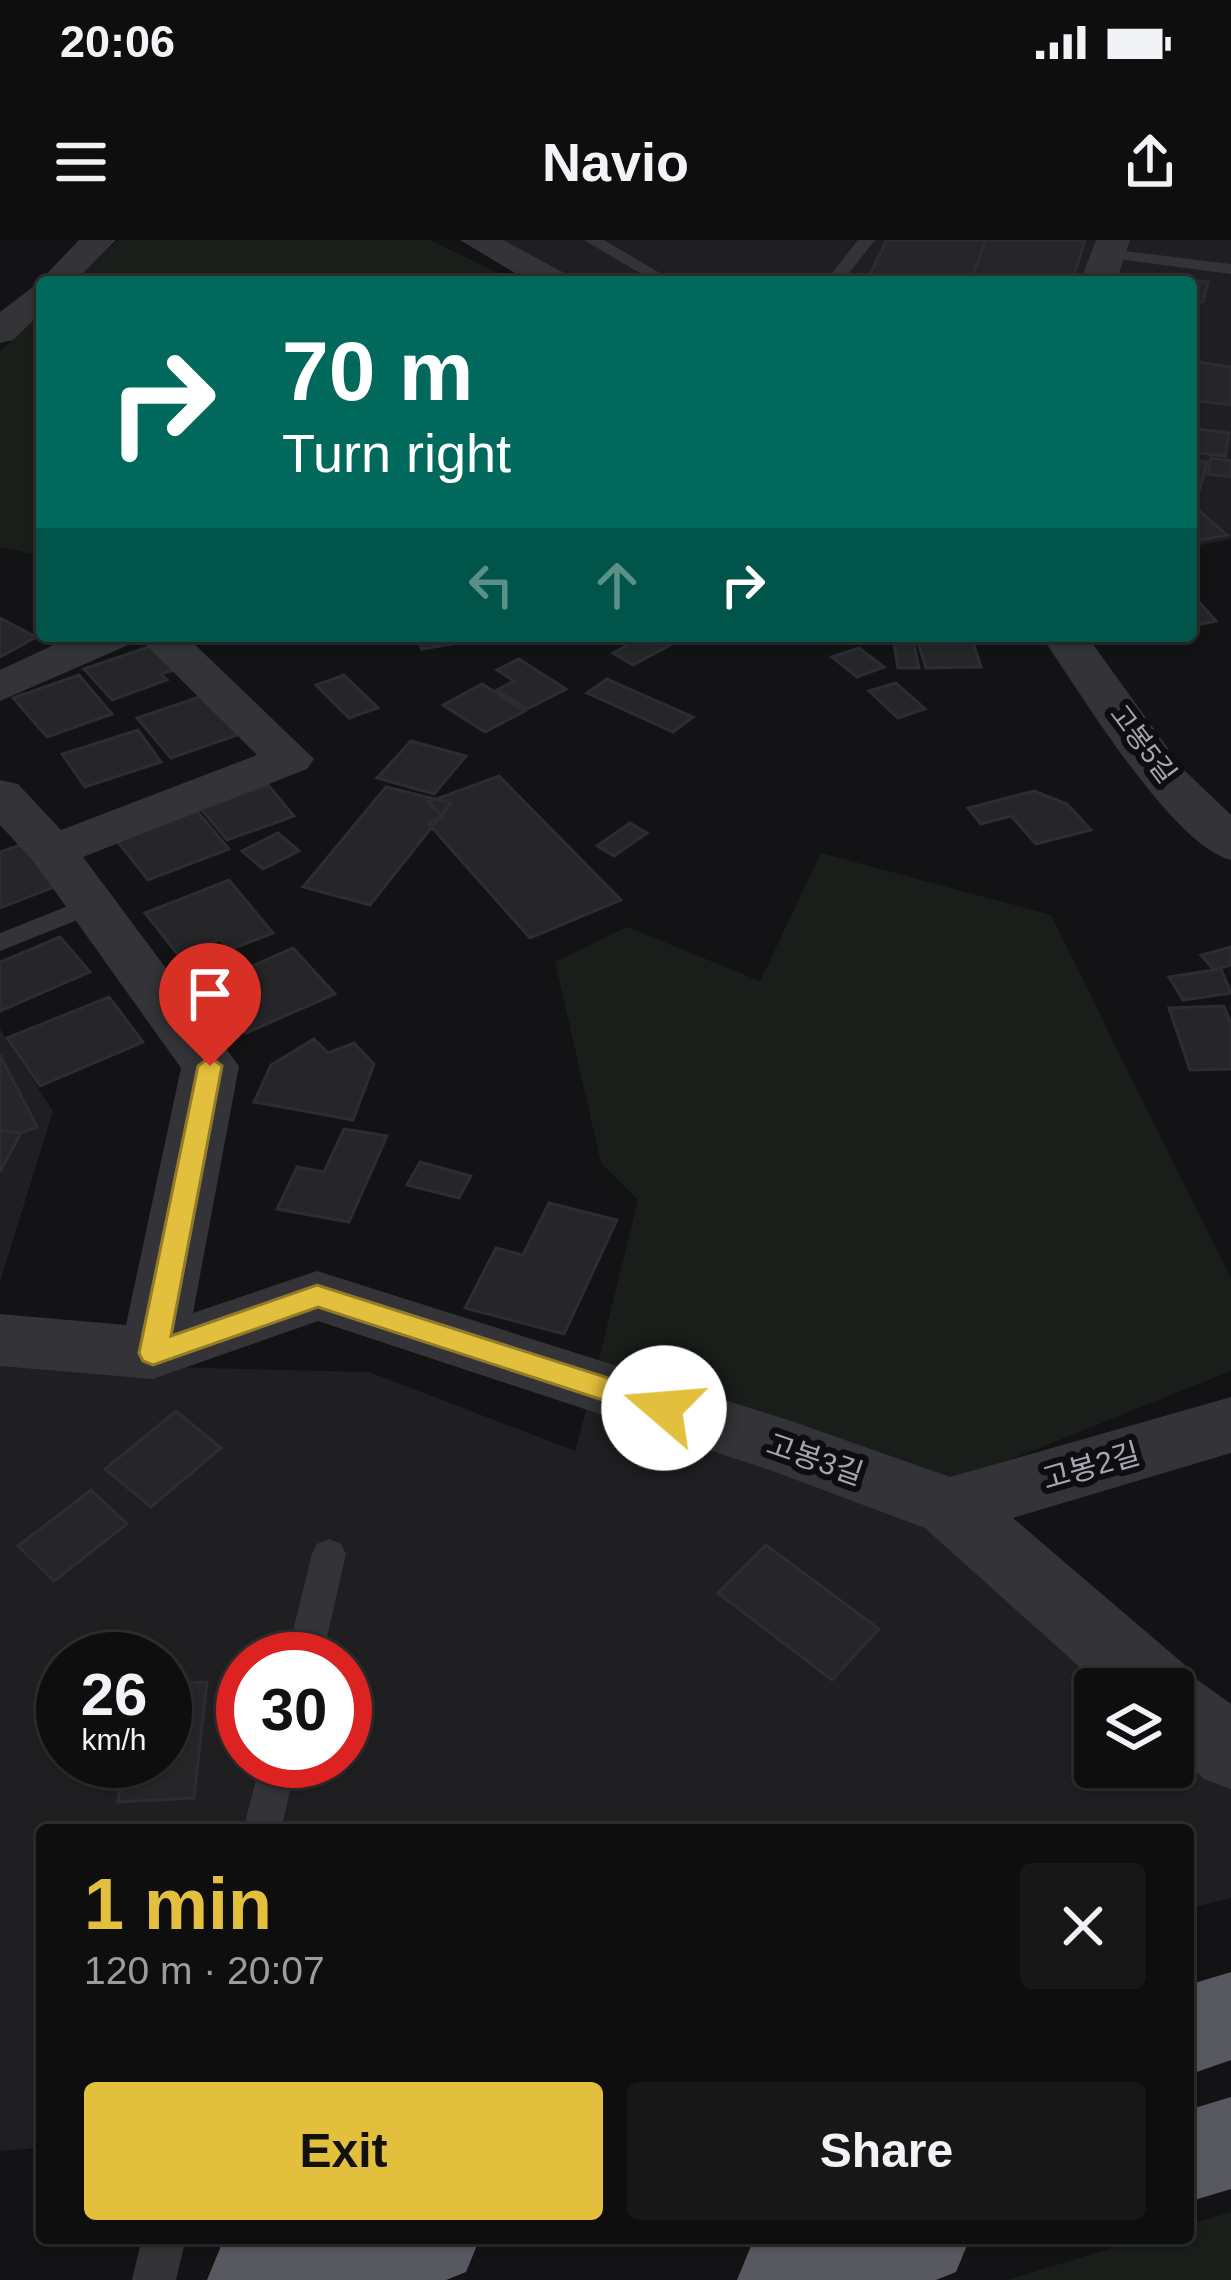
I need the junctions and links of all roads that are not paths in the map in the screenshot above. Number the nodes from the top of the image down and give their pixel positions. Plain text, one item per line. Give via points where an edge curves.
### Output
1 (99, 240) edge
2 (477, 240) edge
3 (592, 240) edge
4 (867, 240) edge
5 (1106, 259) edge
6 (1231, 269) edge
7 (60, 276) edge
8 (545, 276) edge
9 (656, 276) edge
10 (838, 276) edge
11 (36, 299) edge
12 (0, 332) edge
13 (97, 642) edge
14 (166, 642) edge
15 (1068, 642) edge
16 (0, 687) edge
17 (0, 795) edge
18 (1231, 844) edge
19 (52, 851) junction
20 (92, 905) junction
21 (0, 943) edge
22 (0, 1340) edge
23 (153, 1353) junction
24 (1231, 1425) edge
25 (950, 1507) junction
26 (329, 1554) dead end
27 (310, 1632) edge
28 (1134, 1668) edge
29 (1194, 1720) edge
30 (1231, 1753) edge
31 (272, 1788) edge
32 (263, 1824) edge
33 (1231, 2016) edge
34 (1194, 2028) edge
35 (1231, 2143) edge
36 (1194, 2154) edge
37 (163, 2244) edge
38 (407, 2244) edge
39 (902, 2244) edge
40 (154, 2280) edge
41 (255, 2280) edge
42 (785, 2280) edge

1 - 7 street
2 - 8 street
3 - 9 lane
4 - 10 lane
5 - 6 lane
11 - 12 street
13 - 16 street
14 - 19 street via 290,759
15 - 18 street, 고봉5길 via 1166,778
17 - 19 street
19 - 20 street
20 - 21 lane
20 - 23 street via 210,1066
22 - 23 street, 고봉3길
23 - 25 street, 고봉3길 via 317,1296
24 - 25 street, 고봉2길
25 - 28 street, 고봉3길
26 - 27 lane
29 - 30 street
31 - 32 lane
33 - 34 highway
35 - 36 highway
37 - 40 lane
38 - 41 highway
39 - 42 highway

